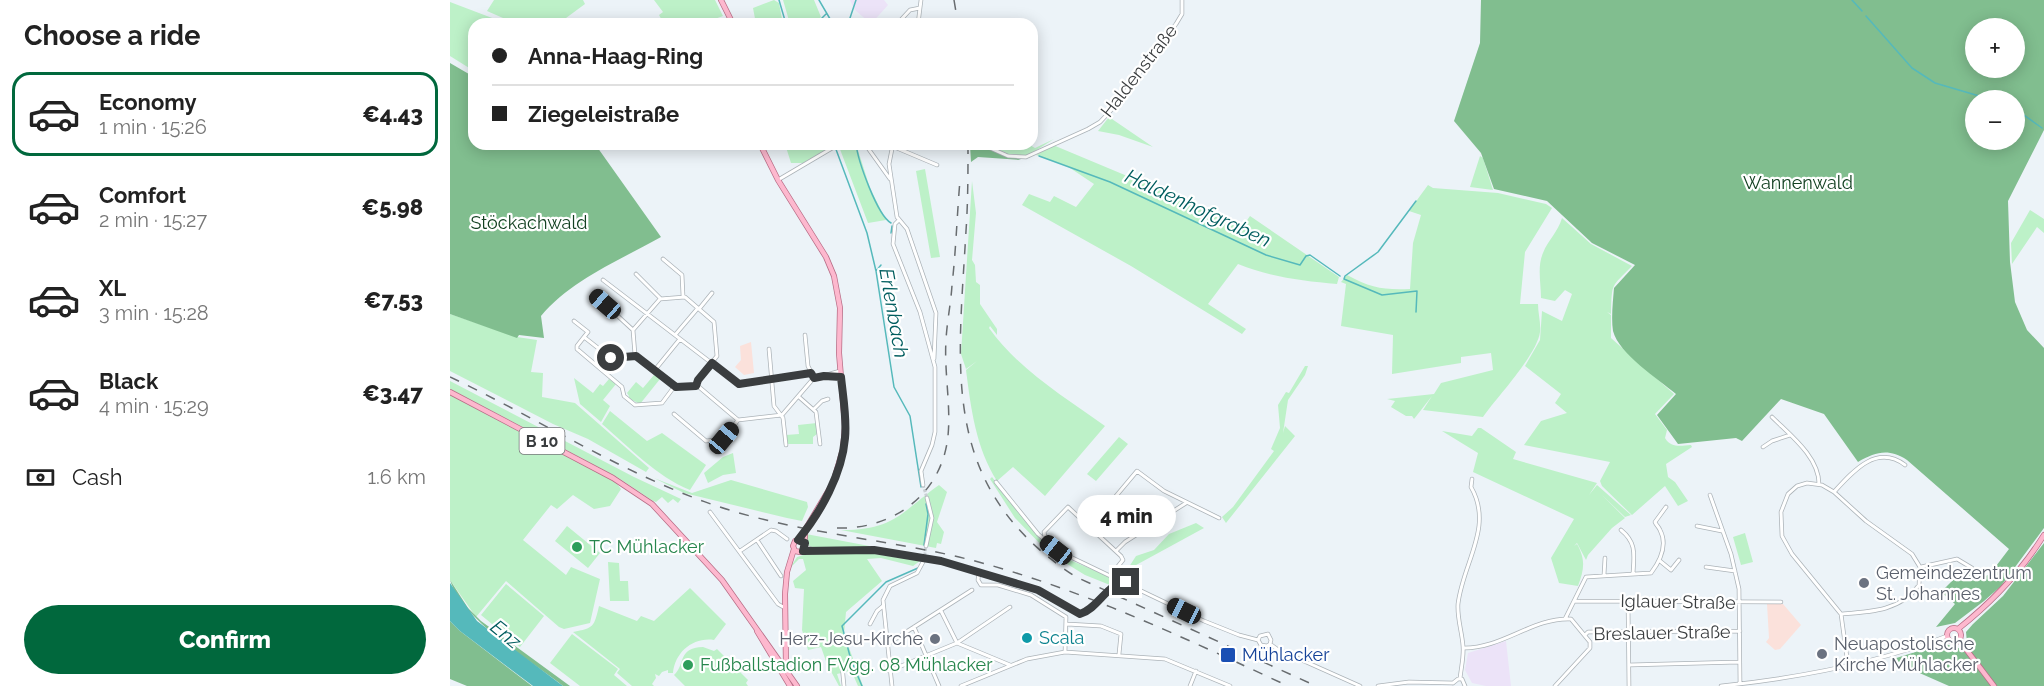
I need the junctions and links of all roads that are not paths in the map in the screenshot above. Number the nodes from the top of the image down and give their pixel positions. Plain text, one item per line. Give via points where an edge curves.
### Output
1 (721, 0) edge
2 (921, 0) edge
3 (1182, 0) edge
4 (920, 8) junction
5 (730, 18) edge
6 (903, 18) edge
7 (919, 18) edge
8 (763, 150) edge
9 (829, 150) edge
10 (869, 150) edge
11 (891, 150) edge
12 (903, 150) edge
13 (994, 150) edge
14 (937, 165) dead end
15 (891, 179) junction
16 (778, 180) junction
17 (899, 220) junction
18 (663, 259) dead end
19 (636, 274) dead end
20 (603, 280) dead end
21 (712, 293) dead end
22 (596, 296) dead end
23 (683, 297) junction
24 (660, 299) junction
25 (699, 308) junction
26 (647, 313) junction
27 (574, 321) dead end
28 (633, 330) junction
29 (675, 335) junction
30 (805, 335) dead end
31 (584, 337) junction
32 (680, 339) junction
33 (769, 349) dead end
34 (636, 356) junction
35 (934, 358) junction
36 (712, 363) junction
37 (654, 371) junction
38 (811, 373) junction
39 (841, 374) junction
40 (814, 378) junction
41 (771, 380) junction
42 (696, 386) junction
43 (674, 387) junction
44 (450, 392) edge
45 (799, 396) junction
46 (828, 399) dead end
47 (814, 409) junction
48 (674, 414) dead end
49 (782, 415) junction
50 (1772, 417) dead end
51 (738, 420) junction
52 (1790, 435) junction
53 (820, 444) dead end
54 (786, 445) dead end
55 (1763, 447) dead end
56 (1905, 465) dead end
57 (1472, 479) dead end
58 (996, 482) dead end
59 (1819, 484) junction
60 (923, 485) tunnel mouth
61 (1834, 492) junction
62 (1710, 495) dead end
63 (927, 498) tunnel mouth
64 (1114, 499) junction
65 (1186, 503) junction
66 (1666, 507) dead end
67 (710, 512) dead end
68 (1219, 518) dead end
69 (1697, 526) dead end
70 (1090, 527) junction
71 (1148, 527) junction
72 (1621, 530) dead end
73 (1722, 531) junction
74 (2044, 535) edge
75 (757, 539) junction
76 (787, 539) dead end
77 (1046, 542) junction
78 (926, 546) tunnel mouth
79 (800, 547) junction
80 (740, 551) junction
81 (1116, 551) junction
82 (1605, 558) dead end
83 (1679, 560) dead end
84 (1660, 561) junction
85 (923, 562) tunnel mouth
86 (1706, 567) dead end
87 (1920, 567) junction
88 (1972, 568) dead end
89 (979, 571) junction
90 (1735, 571) junction
91 (1633, 574) junction
92 (1111, 575) junction
93 (1604, 575) junction
94 (781, 576) dead end
95 (1119, 582) junction
96 (972, 590) dead end
97 (1574, 600) junction
98 (1628, 602) junction
99 (1781, 602) dead end
100 (1740, 603) junction
101 (883, 606) junction
102 (1010, 607) dead end
103 (1570, 607) junction
104 (785, 608) junction
105 (940, 611) junction
106 (1841, 614) junction
107 (1565, 619) junction
108 (1571, 619) junction
109 (870, 624) dead end
110 (1067, 624) junction
111 (914, 627) junction
112 (1958, 630) junction
113 (1629, 631) junction
114 (1740, 631) junction
115 (1585, 635) junction
116 (1947, 636) junction
117 (1258, 640) junction
118 (1959, 640) junction
119 (889, 643) junction
120 (957, 643) junction
121 (1270, 644) junction
122 (1463, 648) junction
123 (788, 650) junction
124 (1065, 652) junction
125 (1119, 655) junction
126 (926, 656) junction
127 (776, 659) junction
128 (1739, 662) junction
129 (1629, 664) junction
130 (842, 665) dead end
131 (1010, 665) junction
132 (1848, 665) junction
133 (889, 671) junction
134 (1196, 671) junction
135 (790, 675) junction
136 (1460, 679) junction
137 (1453, 684) edge
138 (1740, 684) junction
139 (790, 686) edge
140 (797, 686) edge
141 (844, 686) edge
142 (892, 686) edge
143 (939, 686) edge
144 (961, 686) edge
145 (1190, 686) edge
146 (1230, 686) edge
147 (1360, 686) edge
148 (1378, 686) edge
149 (1466, 686) edge
150 (1555, 686) edge
151 (1629, 686) edge
152 (1721, 686) edge
153 (1994, 686) edge

1 - 5 main road
2 - 4 street
3 - 13 street, Haldenstraße via 1182,14 1176,24 1100,122 1026,157
4 - 6 street via 910,10
4 - 7 street
8 - 16 main road
9 - 16 street
10 - 15 street
11 - 15 street
12 - 14 street
15 - 17 street
16 - 39 main road via 819,243 834,276 840,308
17 - 35 street via 907,229 933,301
17 - 35 street via 893,244
18 - 23 street via 682,275
19 - 24 street
20 - 26 street
21 - 25 street
22 - 28 street
23 - 24 street
23 - 25 street
24 - 26 street
25 - 29 street
25 - 36 street via 715,324 718,352
26 - 28 street
26 - 29 street
27 - 31 street via 588,332
28 - 34 street
29 - 32 street
30 - 38 street
31 - 34 street via 612,359
31 - 43 street via 577,349 622,387 624,396 634,404 662,403
32 - 36 street
32 - 37 street
33 - 41 street
34 - 37 street
35 - 60 street via 935,432 921,471
36 - 41 street via 739,384
36 - 42 street
37 - 43 street
38 - 40 street
38 - 41 street
39 - 40 street
39 - 79 main road via 845,436 840,466
40 - 45 street
41 - 49 street via 774,406
42 - 43 street
42 - 51 street
44 - 127 main road, B 10 via 648,500 718,574
45 - 47 street
45 - 49 street
46 - 47 street
47 - 53 street
48 - 51 street via 706,441 724,439
49 - 51 street
49 - 54 street
50 - 52 street
52 - 55 street
52 - 59 street via 1815,466
56 - 61 street via 1891,457 1878,456
57 - 122 street via 1481,515 1458,604
58 - 77 street
59 - 61 street
59 - 106 street via 1802,484 1788,494 1781,512 1781,530 1792,554
61 - 87 street via 1866,521 1908,550
62 - 73 street
63 - 78 street via 932,518
64 - 65 street via 1137,471
64 - 70 street
64 - 71 street
65 - 68 street
65 - 71 street
66 - 84 street via 1655,522 1662,538
67 - 80 street
69 - 73 street
70 - 77 street via 1068,507 1044,532
70 - 81 street
71 - 81 street
72 - 91 street via 1634,546
73 - 90 street
74 - 112 main road via 1998,594
75 - 76 street via 771,530
75 - 80 street
75 - 94 street
77 - 92 street
79 - 89 street via 891,552
79 - 104 main road via 788,566
80 - 104 street via 778,604
81 - 92 street via 1123,560
82 - 93 street
83 - 84 street via 1671,570
84 - 91 street via 1648,574
85 - 101 street via 917,573 890,586
86 - 90 street
87 - 88 street via 1957,559
87 - 106 street via 1919,585 1906,599 1879,610
89 - 95 street, bridge via 1038,590 1080,614 1091,609
89 - 110 street via 981,585 998,585 1034,596 1065,616
90 - 100 street
91 - 93 street
92 - 95 street
93 - 97 street via 1586,577
95 - 117 street via 1228,631
96 - 105 street
97 - 98 street, Iglauer Straße
97 - 103 street
98 - 100 street, Iglauer Straße
98 - 113 street
99 - 100 street, Iglauer Straße
100 - 114 street
101 - 109 street
101 - 119 street
102 - 120 street
103 - 107 street
103 - 108 street
104 - 123 main road
105 - 111 street
105 - 120 street
106 - 132 street
107 - 108 street
107 - 122 street via 1526,629 1486,646
108 - 115 street
110 - 124 street
110 - 125 street via 1101,626 1121,634
111 - 119 street
111 - 126 street
112 - 116 main road via 1950,629
112 - 118 main road
113 - 114 street, Breslauer Straße
113 - 115 street, Breslauer Straße
113 - 129 street
114 - 128 street
115 - 150 street via 1590,642 1588,651
116 - 118 main road via 1950,642
116 - 132 street via 1907,651
117 - 121 street via 1263,646
117 - 121 street via 1262,634 1268,634
118 - 153 main road
119 - 133 street
120 - 126 street
120 - 131 street
121 - 147 street
122 - 136 street
123 - 127 main road
123 - 135 main road via 786,666
124 - 125 street
124 - 131 street
125 - 134 street via 1165,659
126 - 133 street
126 - 143 street
127 - 135 main road, B 10
127 - 139 main road, B 10
128 - 129 street
128 - 138 street
129 - 151 street
130 - 141 street
131 - 144 street
132 - 138 street
133 - 142 street
134 - 145 street
134 - 146 street
135 - 140 main road, B 10
136 - 137 street
136 - 149 street
137 - 148 street via 1409,682
138 - 152 street

